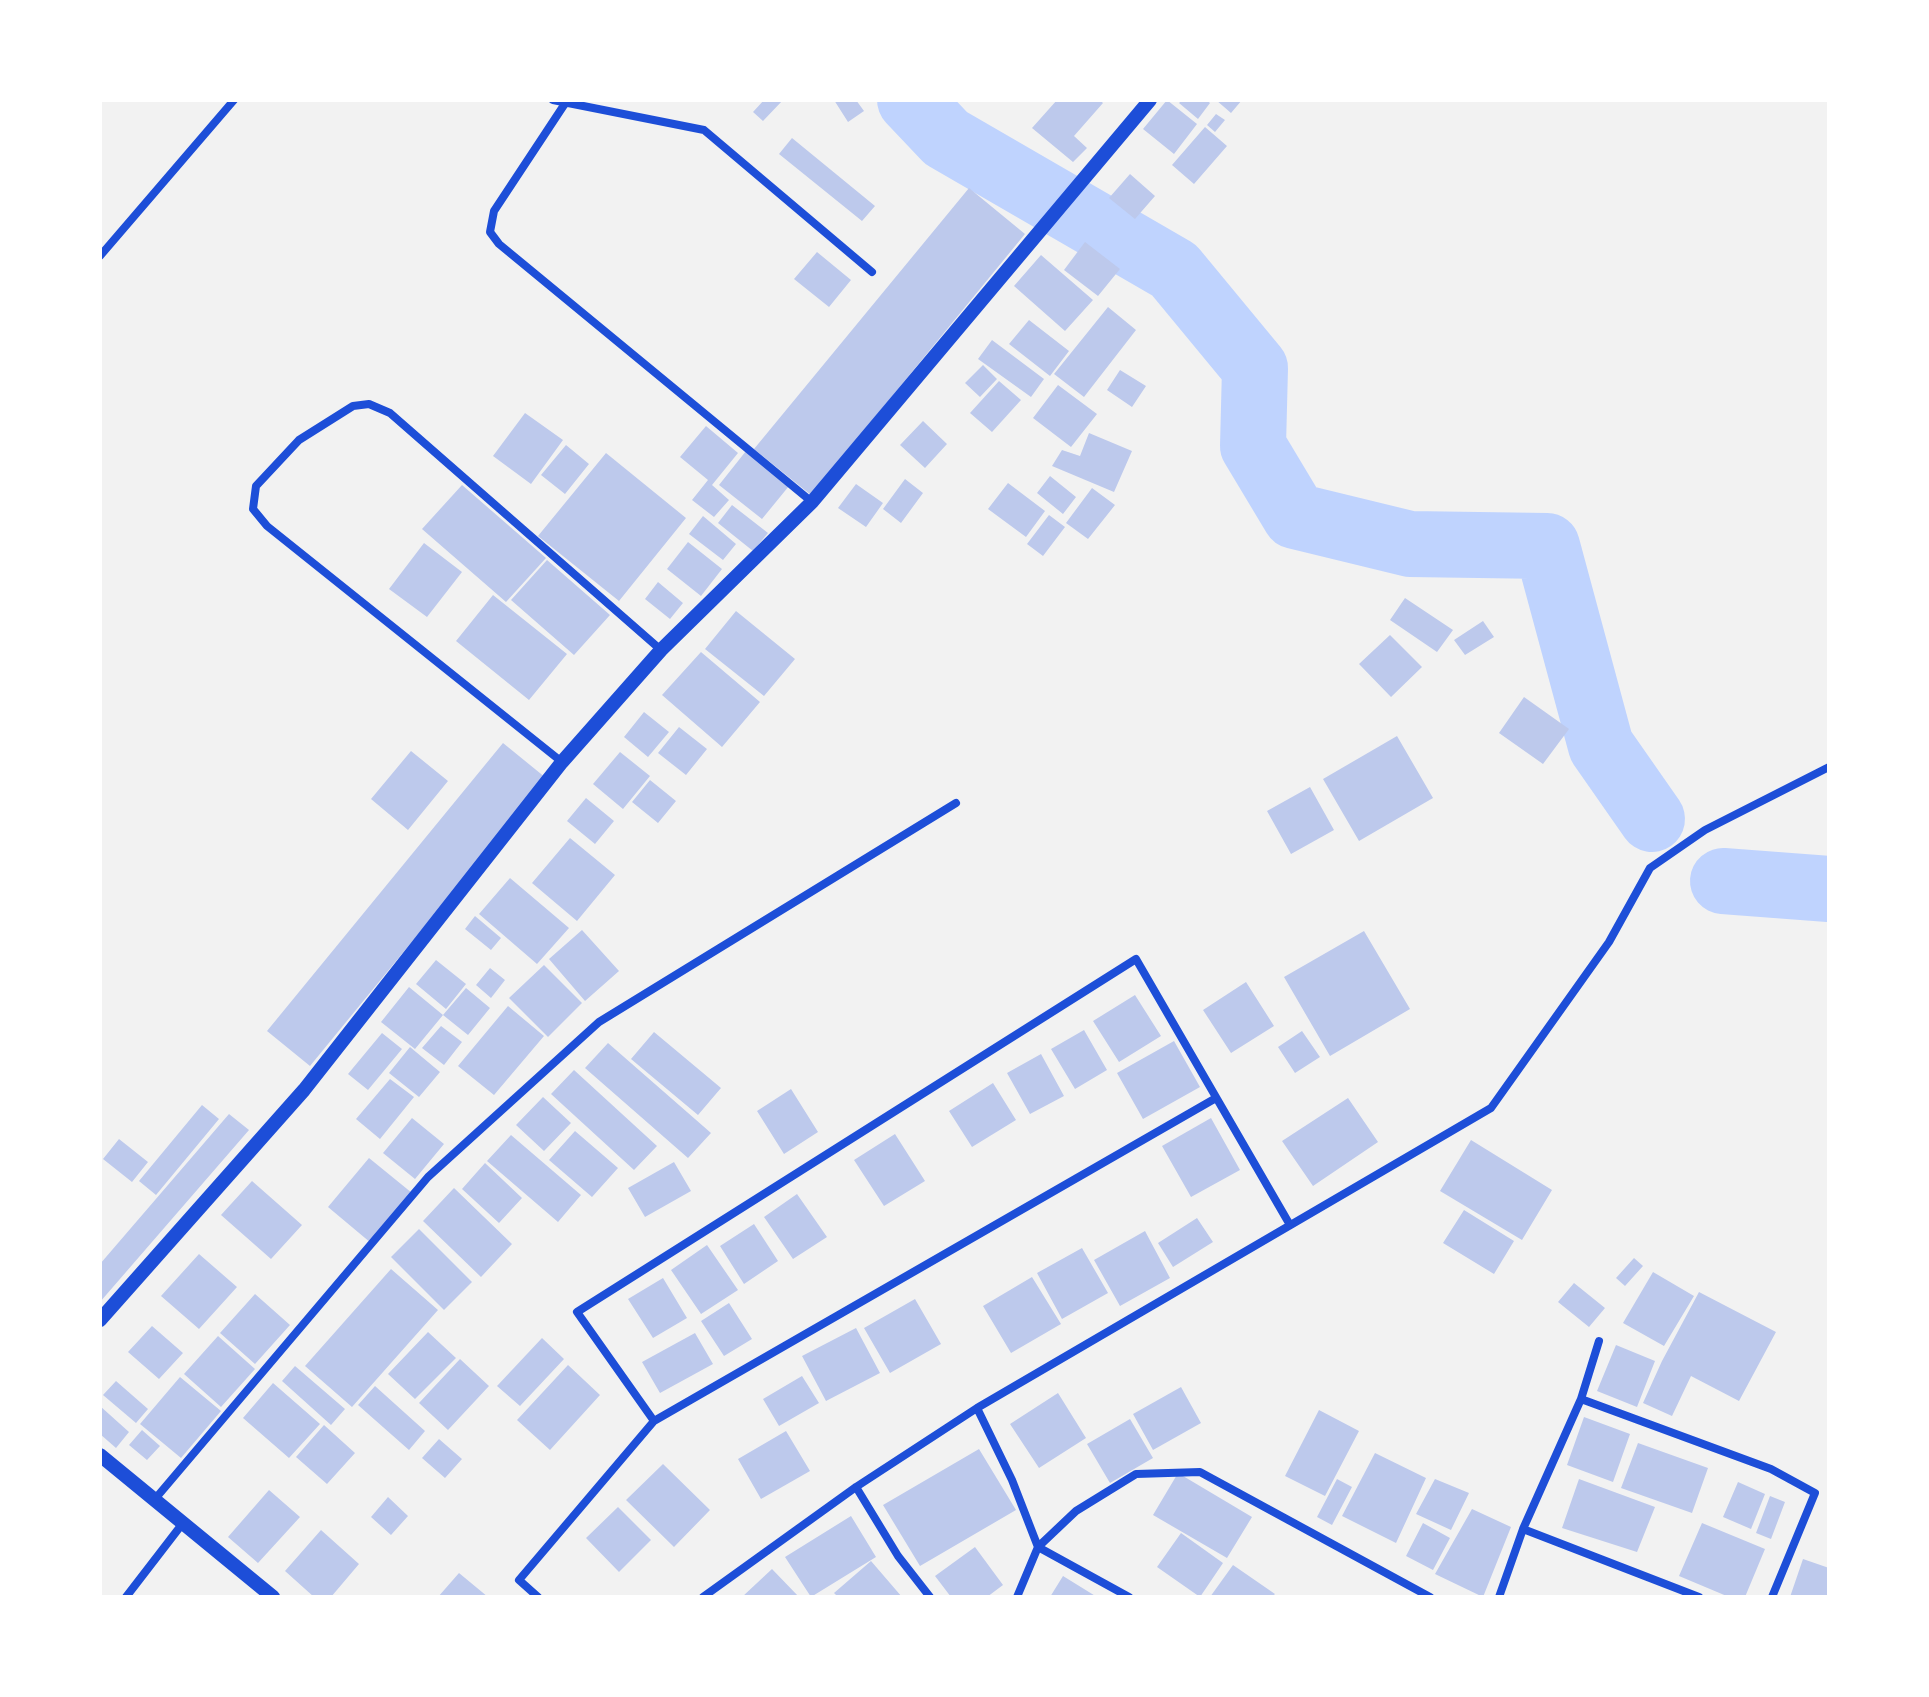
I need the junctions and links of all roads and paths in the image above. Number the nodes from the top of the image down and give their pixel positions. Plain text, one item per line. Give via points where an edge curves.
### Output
1 (234, 100) edge
2 (553, 100) edge
3 (1150, 100) edge
4 (566, 102) edge
5 (100, 256) edge
6 (872, 272) dead end
7 (812, 502) junction
8 (661, 650) junction
9 (562, 762) junction
10 (1829, 767) edge
11 (956, 803) dead end
12 (1216, 1098) junction
13 (1290, 1225) junction
14 (100, 1320) edge
15 (1599, 1341) dead end
16 (1581, 1399) junction
17 (977, 1408) junction
18 (654, 1421) junction
19 (100, 1455) edge
20 (856, 1487) junction
21 (155, 1499) junction
22 (183, 1523) junction
23 (1523, 1529) junction
24 (1038, 1547) junction
25 (126, 1597) edge
26 (273, 1597) edge
27 (538, 1597) edge
28 (703, 1597) edge
29 (930, 1597) edge
30 (1017, 1597) edge
31 (1129, 1597) edge
32 (1430, 1597) edge
33 (1499, 1597) edge
34 (1699, 1597) edge
35 (1772, 1597) edge

1 - 5 street
2 - 4 street
3 - 7 street
4 - 6 street via 704,130
4 - 7 street via 494,211 490,232
7 - 8 street
8 - 9 street
8 - 9 street via 390,413 369,404 353,406 299,440 256,486 253,509 267,526
9 - 14 street via 304,1090
10 - 13 street via 1705,830 1650,868 1609,942 1491,1108
11 - 21 street via 599,1022 428,1177
12 - 13 street
12 - 18 street
12 - 18 street via 1136,959 577,1312
13 - 17 street
15 - 16 street
16 - 23 street
16 - 35 street via 1771,1469 1815,1493
17 - 20 street
17 - 24 street
18 - 27 street via 519,1580
19 - 21 street
20 - 28 street
20 - 29 street
21 - 22 street
22 - 25 street
22 - 26 street
23 - 33 street
23 - 34 street
24 - 30 street
24 - 31 street
24 - 32 street via 1076,1511 1136,1474 1200,1472

